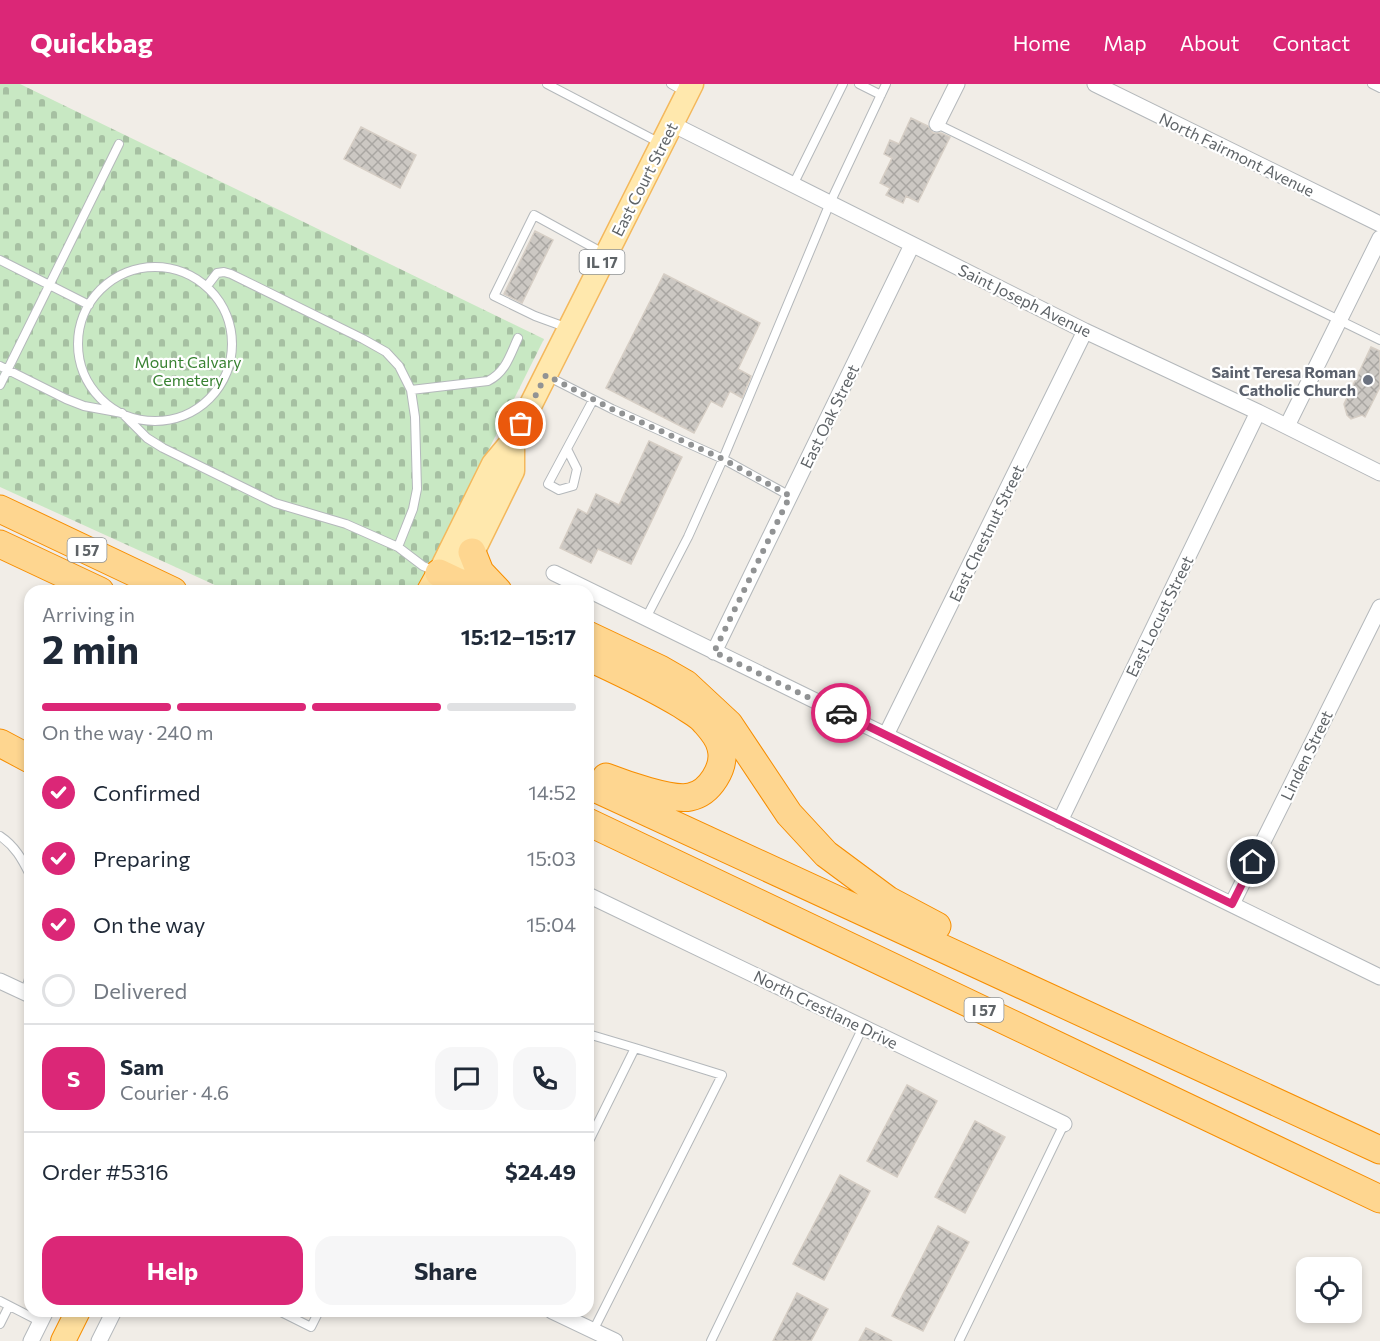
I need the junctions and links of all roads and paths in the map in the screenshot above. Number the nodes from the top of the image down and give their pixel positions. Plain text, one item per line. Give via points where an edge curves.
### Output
1 (547, 84) edge
2 (843, 84) edge
3 (859, 84) edge
4 (886, 84) edge
5 (957, 84) edge
6 (1095, 84) edge
7 (1372, 84) edge
8 (683, 87) edge
9 (1380, 88) edge
10 (881, 95) junction
11 (672, 124) junction
12 (937, 124) joint
13 (119, 144) dead end
14 (662, 144) junction
15 (793, 185) junction
16 (830, 203) junction
17 (1380, 224) edge
18 (1380, 238) edge
19 (912, 244) junction
20 (606, 255) junction
21 (0, 260) edge
22 (49, 285) junction
23 (207, 286) junction
24 (89, 305) junction
25 (1340, 321) junction
26 (569, 328) junction
27 (1085, 331) junction
28 (518, 338) dead end
29 (1380, 340) edge
30 (4, 368) edge
31 (546, 375) junction
32 (0, 384) edge
33 (411, 390) junction
34 (593, 400) junction
35 (1258, 412) junction
36 (122, 413) junction
37 (1287, 426) junction
38 (513, 440) junction
39 (567, 449) junction
40 (723, 459) junction
41 (1380, 473) edge
42 (790, 496) junction
43 (0, 509) edge
44 (0, 544) edge
45 (398, 548) junction
46 (472, 552) junction
47 (0, 563) edge
48 (554, 573) dead end
49 (55, 585) edge
50 (87, 585) edge
51 (160, 585) edge
52 (448, 585) edge
53 (449, 585) edge
54 (450, 585) edge
55 (492, 585) edge
56 (578, 585) edge
57 (594, 593) edge
58 (1380, 607) edge
59 (645, 619) junction
60 (594, 638) edge
61 (714, 652) junction
62 (594, 660) edge
63 (886, 735) junction
64 (0, 744) edge
65 (24, 756) edge
66 (0, 759) edge
67 (24, 771) edge
68 (594, 772) edge
69 (594, 788) edge
70 (1060, 821) junction
71 (594, 825) edge
72 (0, 836) edge
73 (19, 853) junction
74 (24, 853) edge
75 (24, 863) edge
76 (594, 898) edge
77 (1232, 904) junction
78 (1380, 977) edge
79 (0, 981) edge
80 (24, 992) edge
81 (863, 1027) junction
82 (594, 1036) edge
83 (1154, 1044) junction
84 (634, 1048) junction
85 (1064, 1124) joint
86 (594, 1131) edge
87 (1380, 1150) edge
88 (1380, 1198) edge
89 (0, 1301) edge
90 (9, 1306) junction
91 (24, 1311) edge
92 (43, 1317) edge
93 (75, 1317) edge
94 (111, 1317) edge
95 (291, 1317) edge
96 (316, 1317) edge
97 (565, 1317) edge
98 (0, 1324) edge
99 (593, 1330) junction
100 (32, 1341) edge
101 (63, 1341) edge
102 (99, 1341) edge
103 (615, 1341) edge
104 (711, 1341) edge
105 (958, 1341) edge

1 - 14 lane
2 - 15 lane
3 - 10 lane
4 - 10 lane
5 - 12 street
6 - 17 street, North Fairmont Avenue
7 - 9 lane
8 - 11 main road, East Court Street / IL 17
10 - 16 lane
11 - 14 main road, East Court Street / IL 17
11 - 15 street, Saint Joseph Avenue
12 - 25 lane
13 - 22 lane
14 - 20 main road, East Court Street / IL 17
15 - 16 street, Saint Joseph Avenue
16 - 19 street, Saint Joseph Avenue
16 - 40 lane
18 - 25 street
19 - 27 street, Saint Joseph Avenue
19 - 42 street, East Oak Street
20 - 26 main road, East Court Street / IL 17
20 - 26 lane via 534,215 494,296
21 - 22 lane
22 - 24 lane
22 - 30 lane
23 - 24 lane via 187,273 160,266 134,269 110,281
23 - 33 lane via 217,273 224,272 363,339 386,352 399,366
23 - 36 lane via 222,305 231,328 232,352 226,376 212,396 193,411 170,420 145,421
24 - 36 lane via 81,324 78,350 85,376 100,398
25 - 29 lane
25 - 37 street
26 - 31 main road, East Court Street / IL 17
27 - 35 street, Saint Joseph Avenue
27 - 63 street, East Chestnut Street
28 - 33 lane via 505,367 488,381
30 - 32 lane
30 - 36 lane via 84,406
31 - 34 lane
31 - 38 main road, East Court Street / IL 17
33 - 45 lane via 417,489
34 - 39 lane
34 - 40 lane
35 - 37 street, Saint Joseph Avenue
35 - 70 street, East Locust Street
36 - 45 lane via 163,448 275,503 346,525
37 - 41 street, Saint Joseph Avenue
38 - 46 main road, IL 17 via 513,471
38 - 53 main road, East Court Street / IL 17 via 493,464
39 - 39 lane via 548,484 559,490 573,486 577,469
40 - 42 lane
40 - 59 lane
42 - 61 street, East Oak Street
43 - 51 highway, I 57
44 - 50 highway, I 57
45 - 52 lane
46 - 54 main road, IL 17
46 - 55 highway via 480,572
47 - 49 highway
48 - 56 street
57 - 59 street
58 - 77 street, Linden Street
59 - 61 street
60 - 83 highway via 686,684 729,724 789,814 826,854 888,900
61 - 63 street
62 - 68 highway via 652,687 702,718 718,737 722,750 721,764 710,786 690,798 653,792
63 - 70 street
64 - 65 highway
66 - 67 highway
69 - 83 highway, I 57
70 - 77 street
71 - 88 highway, I 57
72 - 73 lane
73 - 74 lane
73 - 75 lane
76 - 81 street, North Crestlane Drive
77 - 78 street
79 - 80 street
81 - 85 street, North Crestlane Drive
81 - 104 lane
82 - 84 lane
83 - 87 highway, I 57
84 - 86 lane
84 - 99 lane via 722,1075
85 - 105 lane
89 - 90 lane
90 - 91 lane
90 - 98 lane
92 - 100 street
93 - 101 highway
94 - 102 street
95 - 96 lane via 311,1327
97 - 99 street
99 - 103 street

